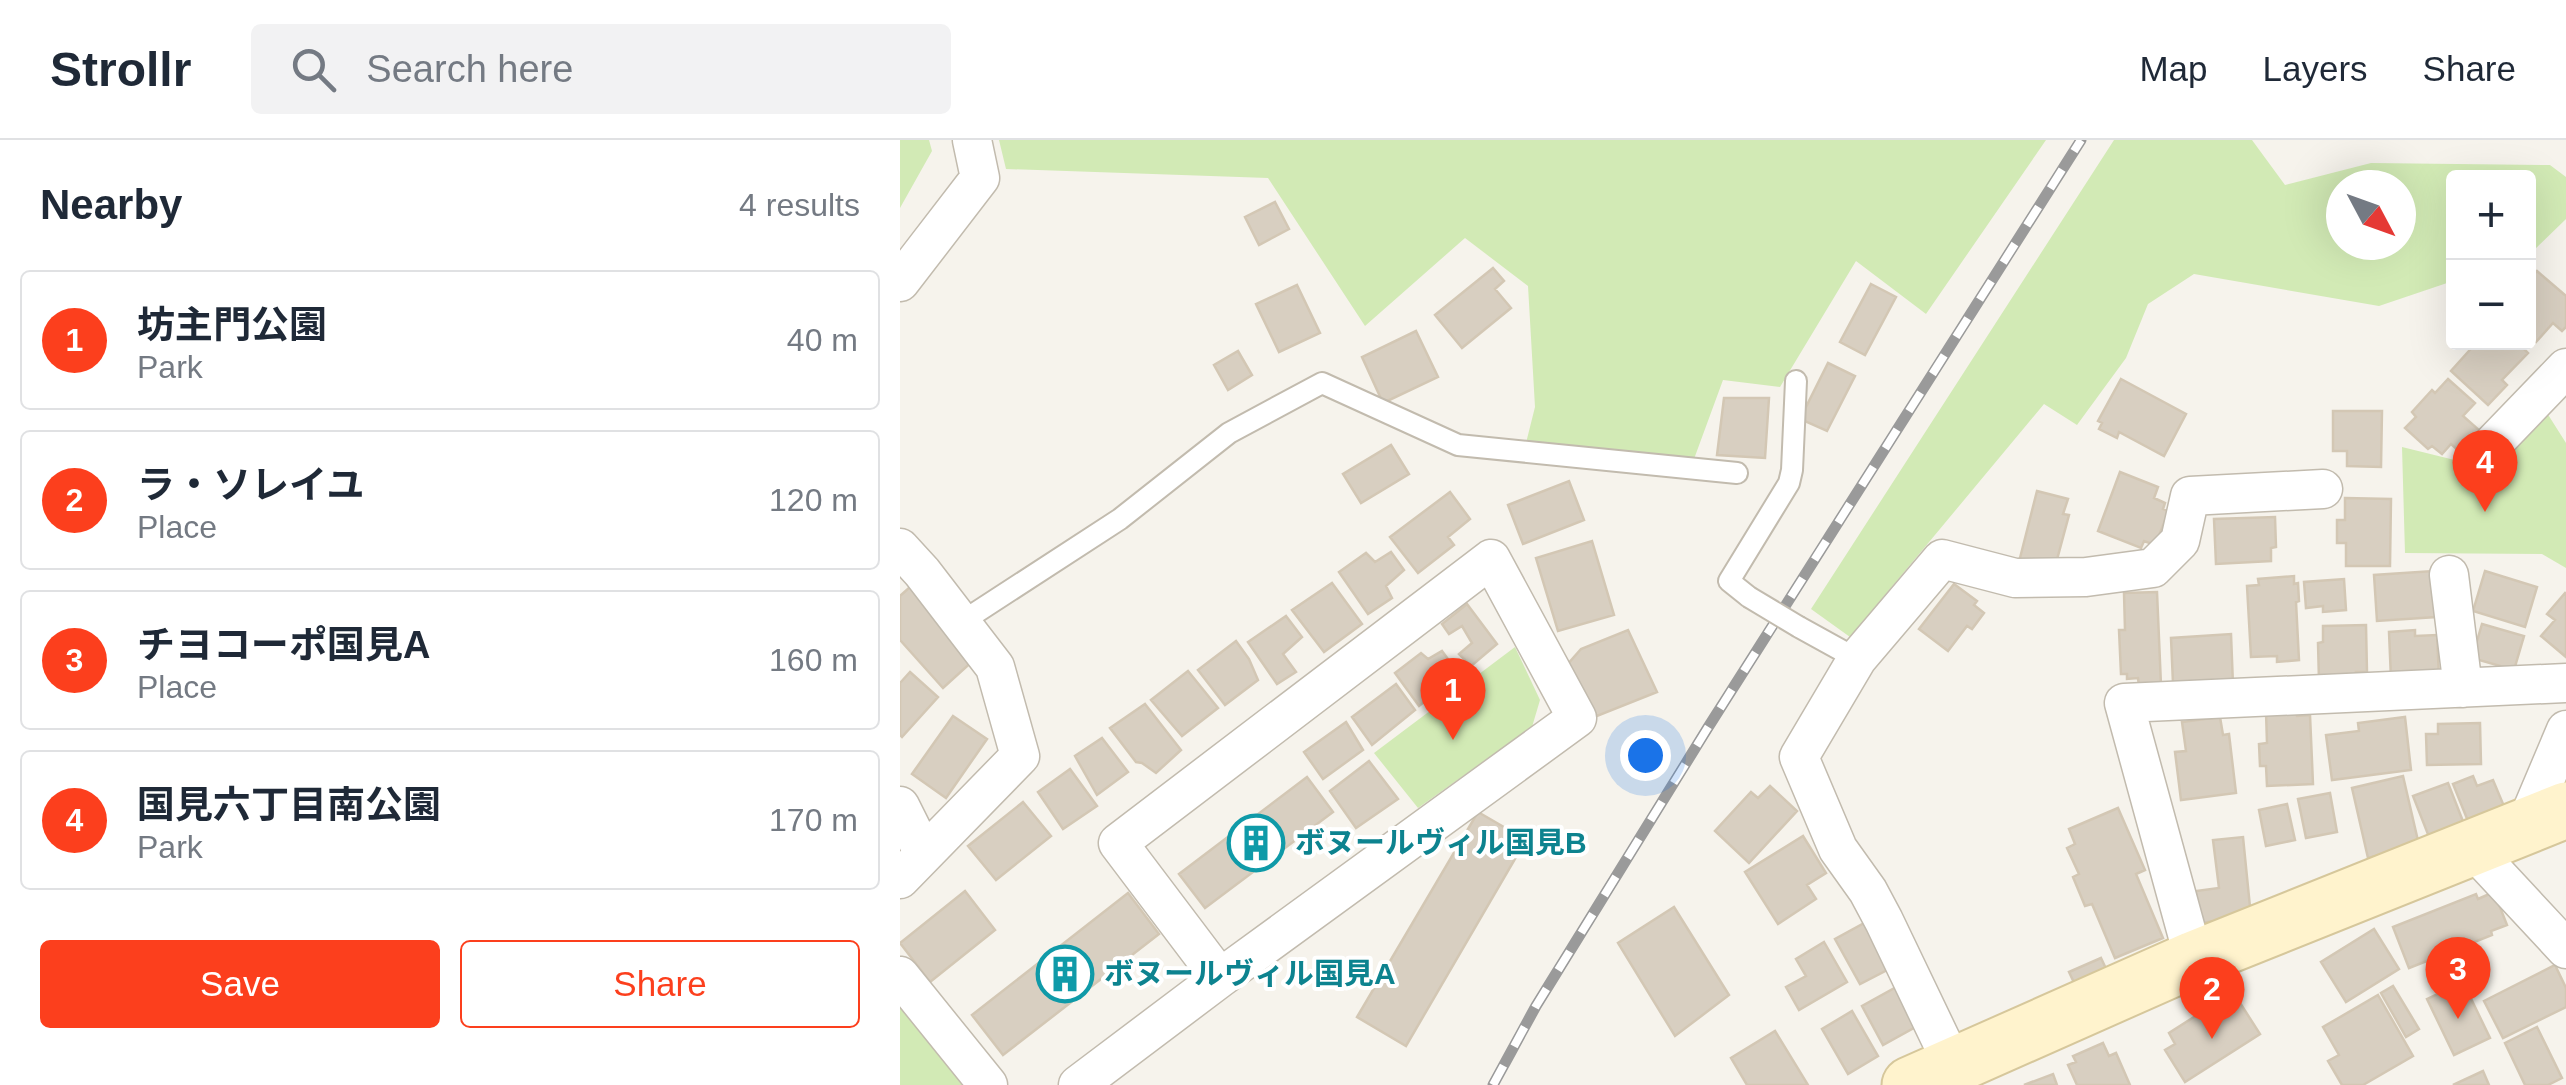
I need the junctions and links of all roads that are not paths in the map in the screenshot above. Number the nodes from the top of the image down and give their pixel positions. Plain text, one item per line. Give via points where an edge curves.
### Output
1 (972, 140) edge
2 (900, 282) edge
3 (2566, 368) edge
4 (1796, 381) dead end
5 (2485, 452) dead end
6 (1737, 473) dead end
7 (2324, 490) dead end
8 (900, 548) edge
9 (2449, 575) dead end
10 (960, 622) junction
11 (1856, 659) junction
12 (2566, 683) edge
13 (2463, 688) junction
14 (2566, 730) edge
15 (900, 806) edge
16 (2545, 819) edge
17 (2472, 848) junction
18 (912, 867) edge
19 (2566, 949) edge
20 (2194, 959) junction
21 (900, 976) edge
22 (1220, 978) junction
23 (1931, 1075) edge
24 (988, 1085) edge
25 (1078, 1085) edge

1 - 2 street via 980,178
3 - 5 street
4 - 11 lane, bridge via 1789,483 1730,581
6 - 10 lane via 1458,446 1322,383 1229,432 1120,519
7 - 11 street via 2190,496 2180,541 2154,568 2015,578 1942,559
8 - 10 street
9 - 13 street
10 - 18 street via 994,667 1020,756
11 - 23 street via 1798,756 1838,849 1884,921
12 - 13 street
13 - 20 street via 2124,703
14 - 16 street
15 - 18 street
16 - 17 street
17 - 19 street
17 - 20 street
20 - 23 street
21 - 24 street
22 - 22 street via 1577,718 1492,558 1118,842
22 - 25 street

